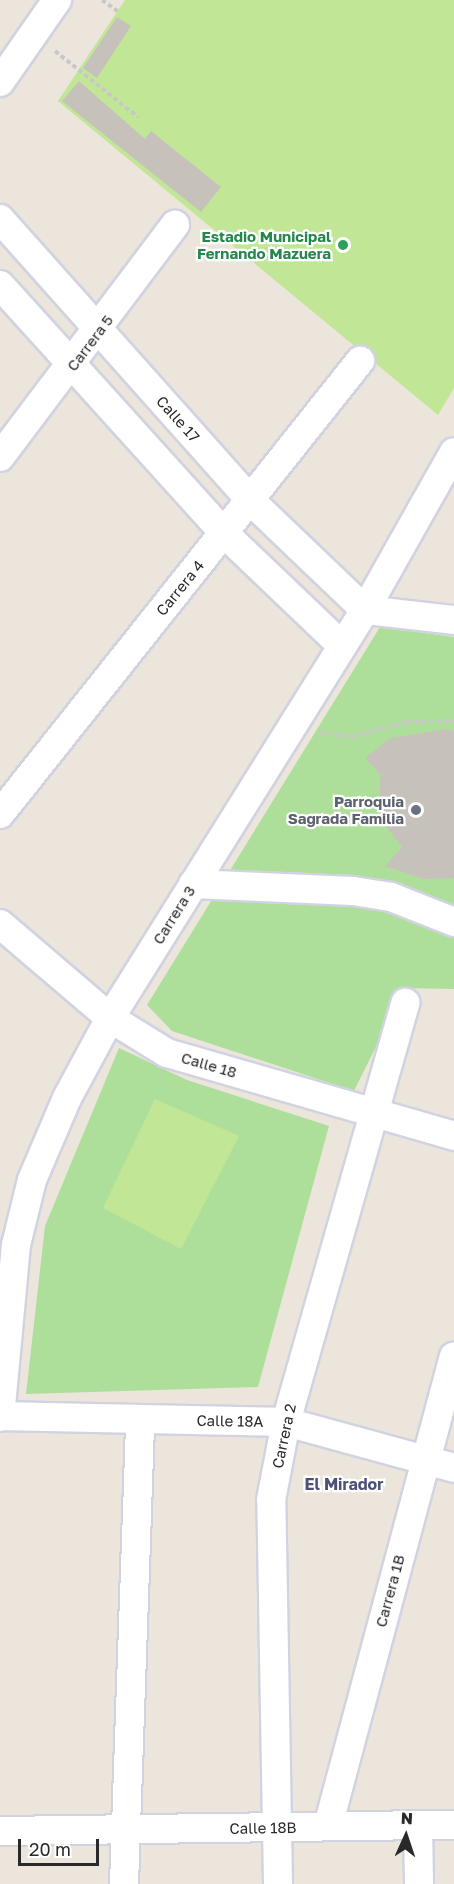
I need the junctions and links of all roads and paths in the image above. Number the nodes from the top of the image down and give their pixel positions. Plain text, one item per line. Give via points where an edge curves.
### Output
1 (57, 0) edge
2 (102, 0) edge
3 (117, 11) dead end
4 (33, 34) junction
5 (0, 82) edge
6 (138, 117) dead end
7 (0, 219) edge
8 (175, 225) dead end
9 (0, 285) edge
10 (99, 331) junction
11 (360, 361) dead end
12 (72, 367) junction
13 (454, 452) edge
14 (0, 457) edge
15 (251, 501) junction
16 (224, 533) junction
17 (365, 610) junction
18 (454, 620) edge
19 (341, 645) junction
20 (296, 718) junction
21 (454, 721) edge
22 (0, 814) edge
23 (194, 884) junction
24 (454, 922) edge
25 (0, 924) edge
26 (405, 1003) dead end
27 (110, 1018) junction
28 (371, 1111) junction
29 (454, 1136) edge
30 (454, 1357) edge
31 (1, 1361) edge
32 (0, 1416) edge
33 (140, 1419) junction
34 (286, 1422) junction
35 (424, 1460) junction
36 (454, 1468) edge
37 (418, 1825) junction
38 (454, 1825) edge
39 (328, 1826) junction
40 (277, 1827) junction
41 (122, 1830) junction
42 (0, 1831) edge
43 (124, 1884) edge
44 (278, 1884) edge
45 (419, 1884) edge

1 - 4 street
2 - 3 path
4 - 5 street
4 - 6 path
7 - 10 street, Calle 17
8 - 10 street, Carrera 5
9 - 12 street
10 - 12 street, Carrera 5
10 - 15 street, Calle 17
11 - 15 street, Carrera 4
12 - 14 street, Carrera 5
12 - 16 street
13 - 17 street, Carrera 3
15 - 16 street, Carrera 4
15 - 17 street, Calle 17
16 - 19 street
16 - 22 street, Carrera 4
17 - 18 street
17 - 19 street, Carrera 3
19 - 20 street, Carrera 3
20 - 21 path via 315,731 351,738 407,722
20 - 23 street, Carrera 3
23 - 24 street via 391,897
23 - 27 street, Carrera 3
25 - 27 street, Calle 18
26 - 28 street, Carrera 2
27 - 28 street, Calle 18 via 167,1053
27 - 31 street, Carrera 3 via 32,1180 16,1245
28 - 29 street, Calle 18
28 - 34 street, Carrera 2
30 - 35 street, Carrera 1B
31 - 32 street, Carrera 3
32 - 33 street, Calle 18A
33 - 34 street, Calle 18A
33 - 41 street
34 - 35 street, Calle 18A
34 - 40 street, Carrera 2 via 271,1500
35 - 36 street, Calle 18A
35 - 39 street, Carrera 1B
37 - 38 street, Calle 18B
37 - 39 street, Calle 18B
37 - 45 street
39 - 40 street, Calle 18B
40 - 41 street, Calle 18B
40 - 44 street, Carrera 2
41 - 42 street, Calle 18B
41 - 43 street

